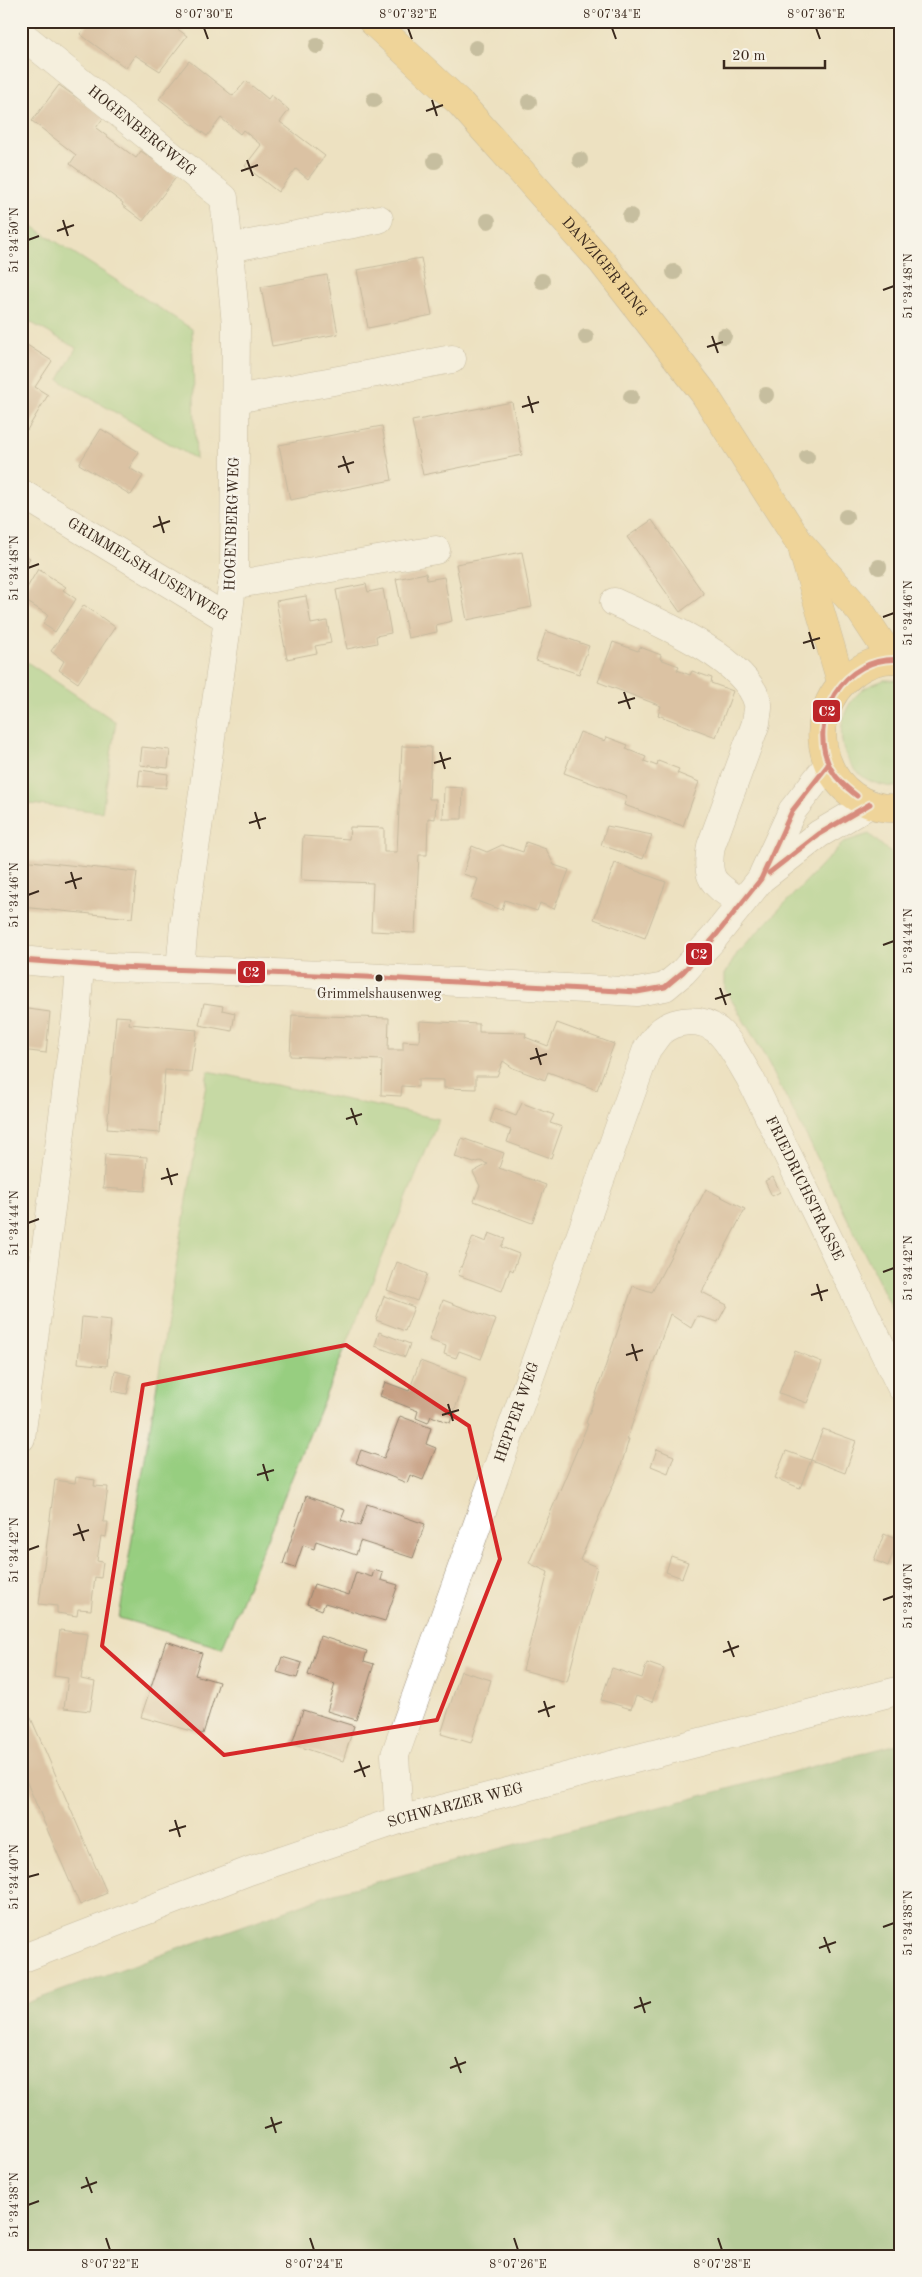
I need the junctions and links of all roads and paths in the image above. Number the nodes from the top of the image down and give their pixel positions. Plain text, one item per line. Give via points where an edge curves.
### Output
1 (372, 21) edge
2 (21, 34) edge
3 (379, 219) dead end
4 (229, 248) junction
5 (452, 359) dead end
6 (236, 399) junction
7 (21, 493) edge
8 (799, 542) junction
9 (436, 550) dead end
10 (232, 585) junction
11 (614, 602) dead end
12 (228, 619) junction
13 (897, 659) edge
14 (841, 682) junction
15 (828, 764) junction
16 (870, 804) junction
17 (900, 809) edge
18 (761, 879) junction
19 (741, 902) junction
20 (21, 960) edge
21 (80, 967) junction
22 (180, 968) junction
23 (678, 1022) joint
24 (901, 1387) edge
25 (24, 1399) edge
26 (21, 1438) edge
27 (901, 1690) edge
28 (399, 1820) junction
29 (21, 1959) edge

1 - 8 main road, DANZIGER RING via 461,104 602,262 703,392
2 - 4 street, HOGENBERGWEG via 224,198
3 - 4 street
4 - 6 street, HOGENBERGWEG via 236,325
5 - 6 street
6 - 10 street, HOGENBERGWEG
7 - 12 street, GRIMMELSHAUSENWEG
8 - 13 main road, DANZIGER RING
8 - 14 main road, DANZIGER RING
9 - 10 street
10 - 12 street, HOGENBERGWEG
11 - 19 street via 686,636 713,653 744,678 758,705 756,723 711,846 708,864 709,874 718,887
12 - 22 street, GRIMMELSHAUSENWEG
13 - 14 main road via 865,665
14 - 15 main road via 826,707 821,736
15 - 16 main road via 845,788
15 - 18 street via 792,811
16 - 17 main road
16 - 18 street via 819,834
18 - 19 street
19 - 22 street via 689,965 665,987 637,992
20 - 21 street
21 - 22 street
21 - 25 street via 76,1018
23 - 24 street, FRIEDRICHSTRASSE via 700,1022 716,1029 750,1078
23 - 28 street, HEPPER WEG via 660,1032 647,1049 395,1755
25 - 26 street
27 - 28 street, SCHWARZER WEG
28 - 29 street, SCHWARZER WEG via 249,1871

